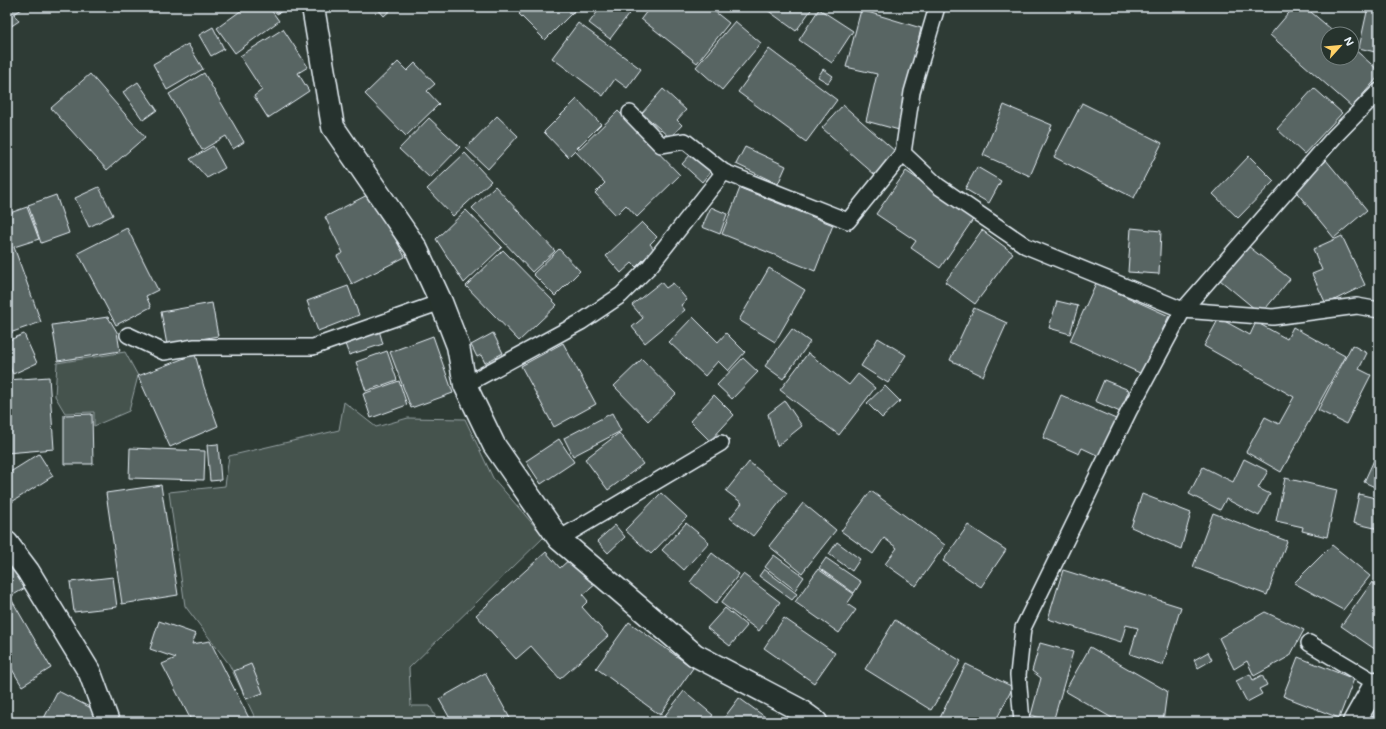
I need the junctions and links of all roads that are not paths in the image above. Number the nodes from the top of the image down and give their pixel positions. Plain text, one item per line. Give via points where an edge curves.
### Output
1 (313, 7) edge
2 (937, 7) edge
3 (1379, 91) edge
4 (630, 113) dead end
5 (903, 153) junction
6 (724, 172) junction
7 (441, 302) junction
8 (1183, 310) junction
9 (1379, 310) edge
10 (128, 335) dead end
11 (465, 385) junction
12 (721, 443) dead end
13 (559, 539) junction
14 (7, 543) edge
15 (1309, 643) dead end
16 (1377, 683) edge
17 (108, 722) edge
18 (816, 722) edge
19 (1022, 722) edge
20 (1354, 722) edge

1 - 7 street via 333,127 416,248
2 - 5 lane via 912,92
3 - 8 lane via 1334,136
4 - 6 lane via 661,145 685,141
5 - 6 lane via 848,221
5 - 8 lane via 938,186 1026,246
6 - 11 lane via 650,266 621,295 581,322
7 - 10 lane via 313,347 195,347 164,352
7 - 11 street via 458,346
8 - 9 lane via 1273,317 1357,306
8 - 19 lane via 1129,411 1023,628 1018,675
11 - 13 street via 494,445
12 - 13 lane
13 - 18 street via 694,655
14 - 17 street via 28,571 90,673
15 - 16 lane
16 - 20 street

